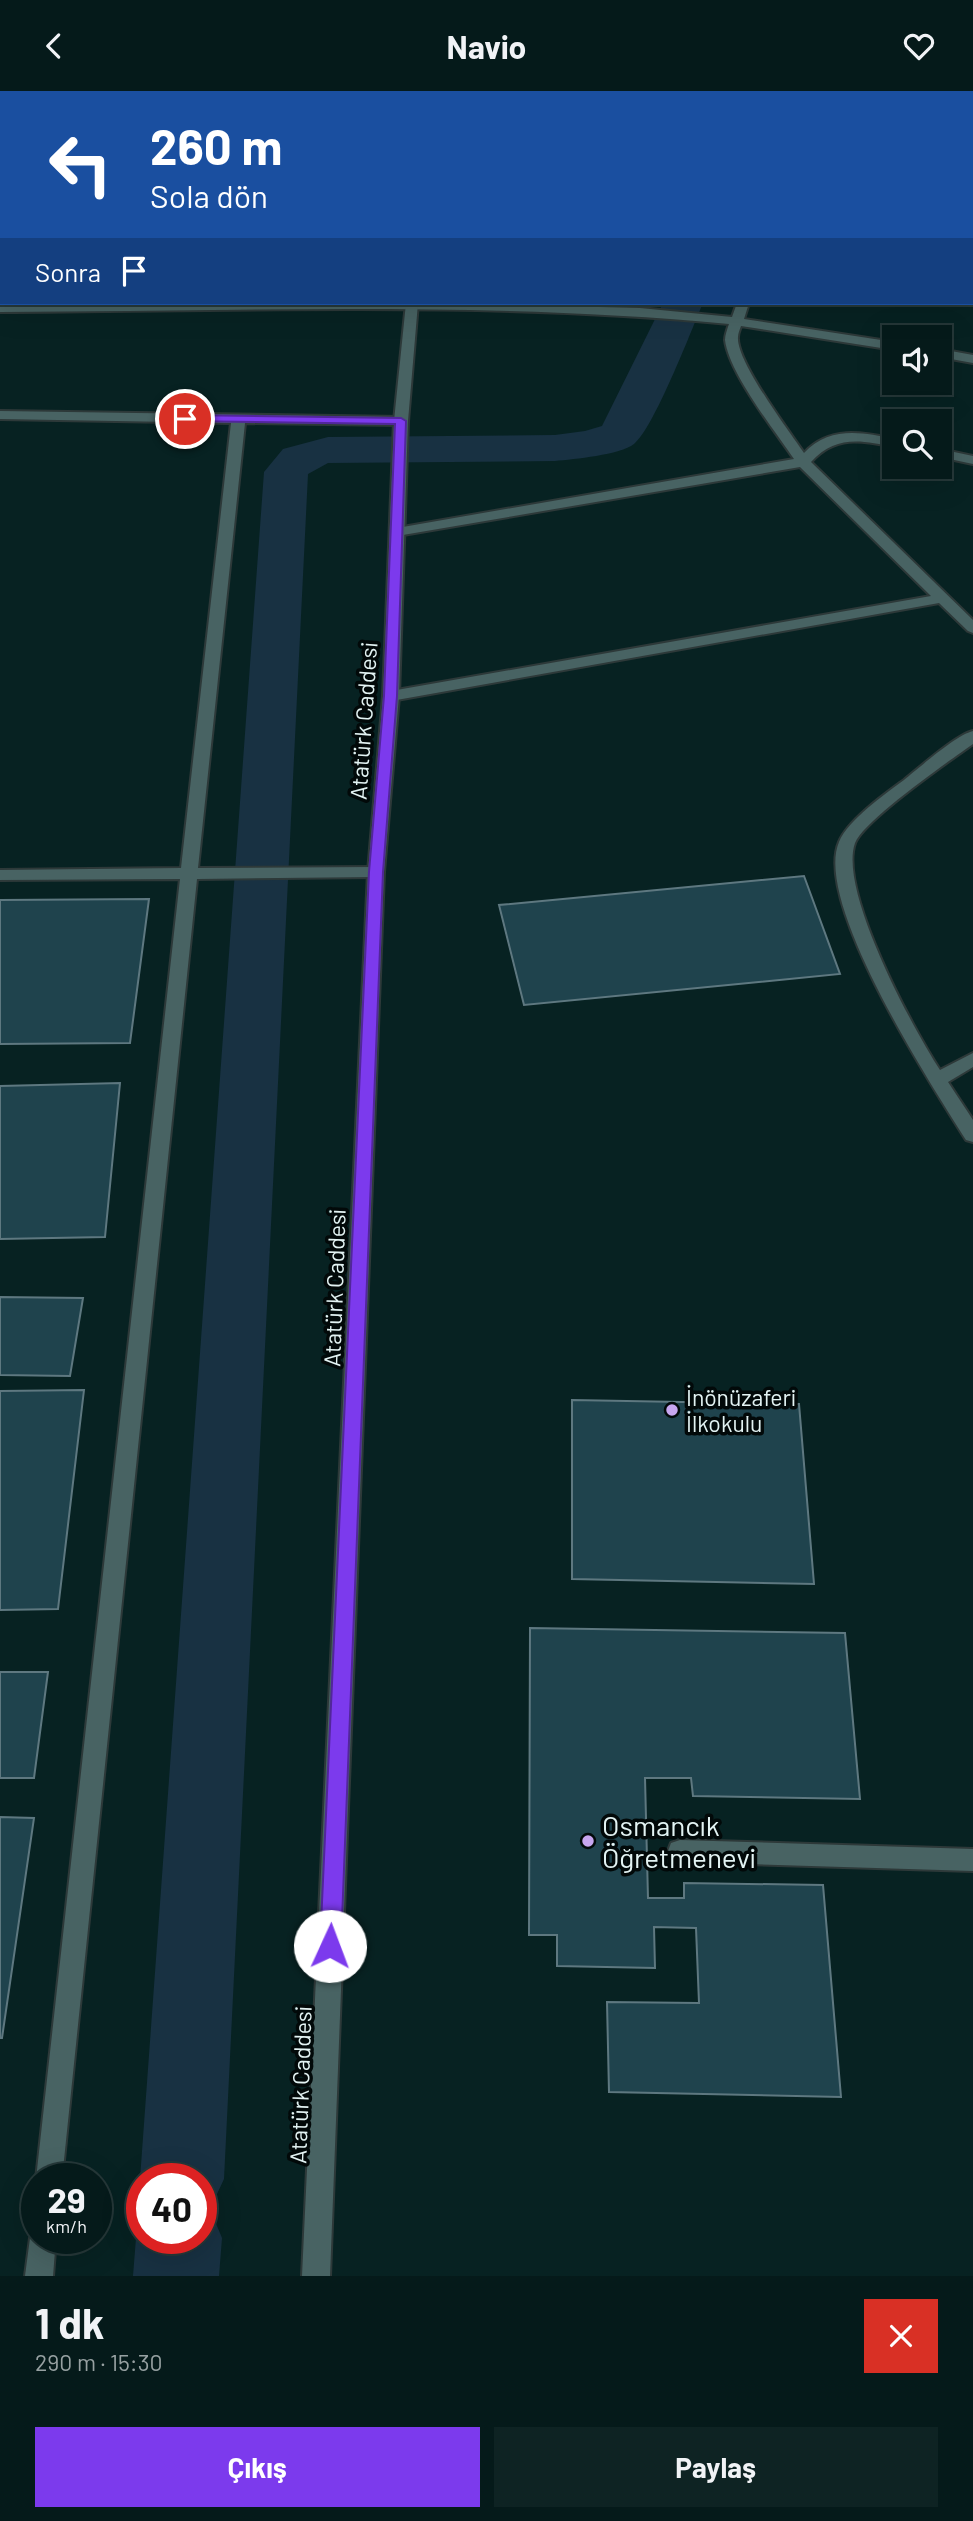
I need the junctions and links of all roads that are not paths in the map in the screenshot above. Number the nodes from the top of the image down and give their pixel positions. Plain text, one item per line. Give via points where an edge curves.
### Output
1 (412, 305) edge
2 (742, 305) edge
3 (0, 308) edge
4 (735, 321) junction
5 (882, 344) edge
6 (952, 355) edge
7 (973, 359) edge
8 (0, 415) edge
9 (238, 420) junction
10 (401, 421) junction
11 (882, 441) edge
12 (952, 456) edge
13 (973, 460) edge
14 (803, 462) junction
15 (397, 532) junction
16 (943, 597) junction
17 (973, 628) edge
18 (391, 696) junction
19 (973, 736) edge
20 (376, 872) junction
21 (190, 873) junction
22 (0, 875) edge
23 (973, 1059) edge
24 (937, 1080) junction
25 (973, 1135) edge
26 (680, 1851) dead end
27 (973, 1860) edge
28 (52, 2163) edge
29 (41, 2254) edge
30 (39, 2276) edge
31 (316, 2276) edge

1 - 3 street
1 - 4 street via 640,312
1 - 10 street, Atatürk Caddesi
2 - 4 street
4 - 5 street
4 - 14 street via 731,337 741,366
6 - 7 street
8 - 9 street
9 - 10 street
9 - 21 street
10 - 15 street, Atatürk Caddesi
11 - 14 street via 855,436 830,439 818,444
12 - 13 street
14 - 15 street
14 - 16 street
15 - 18 street, Atatürk Caddesi
16 - 17 street
16 - 18 street
18 - 20 street, Atatürk Caddesi
19 - 24 street via 868,818 846,842 843,856 854,906 885,985
20 - 21 street
20 - 31 street, Atatürk Caddesi
21 - 22 street
21 - 28 street
23 - 24 street
24 - 25 street
26 - 27 street
29 - 30 street

